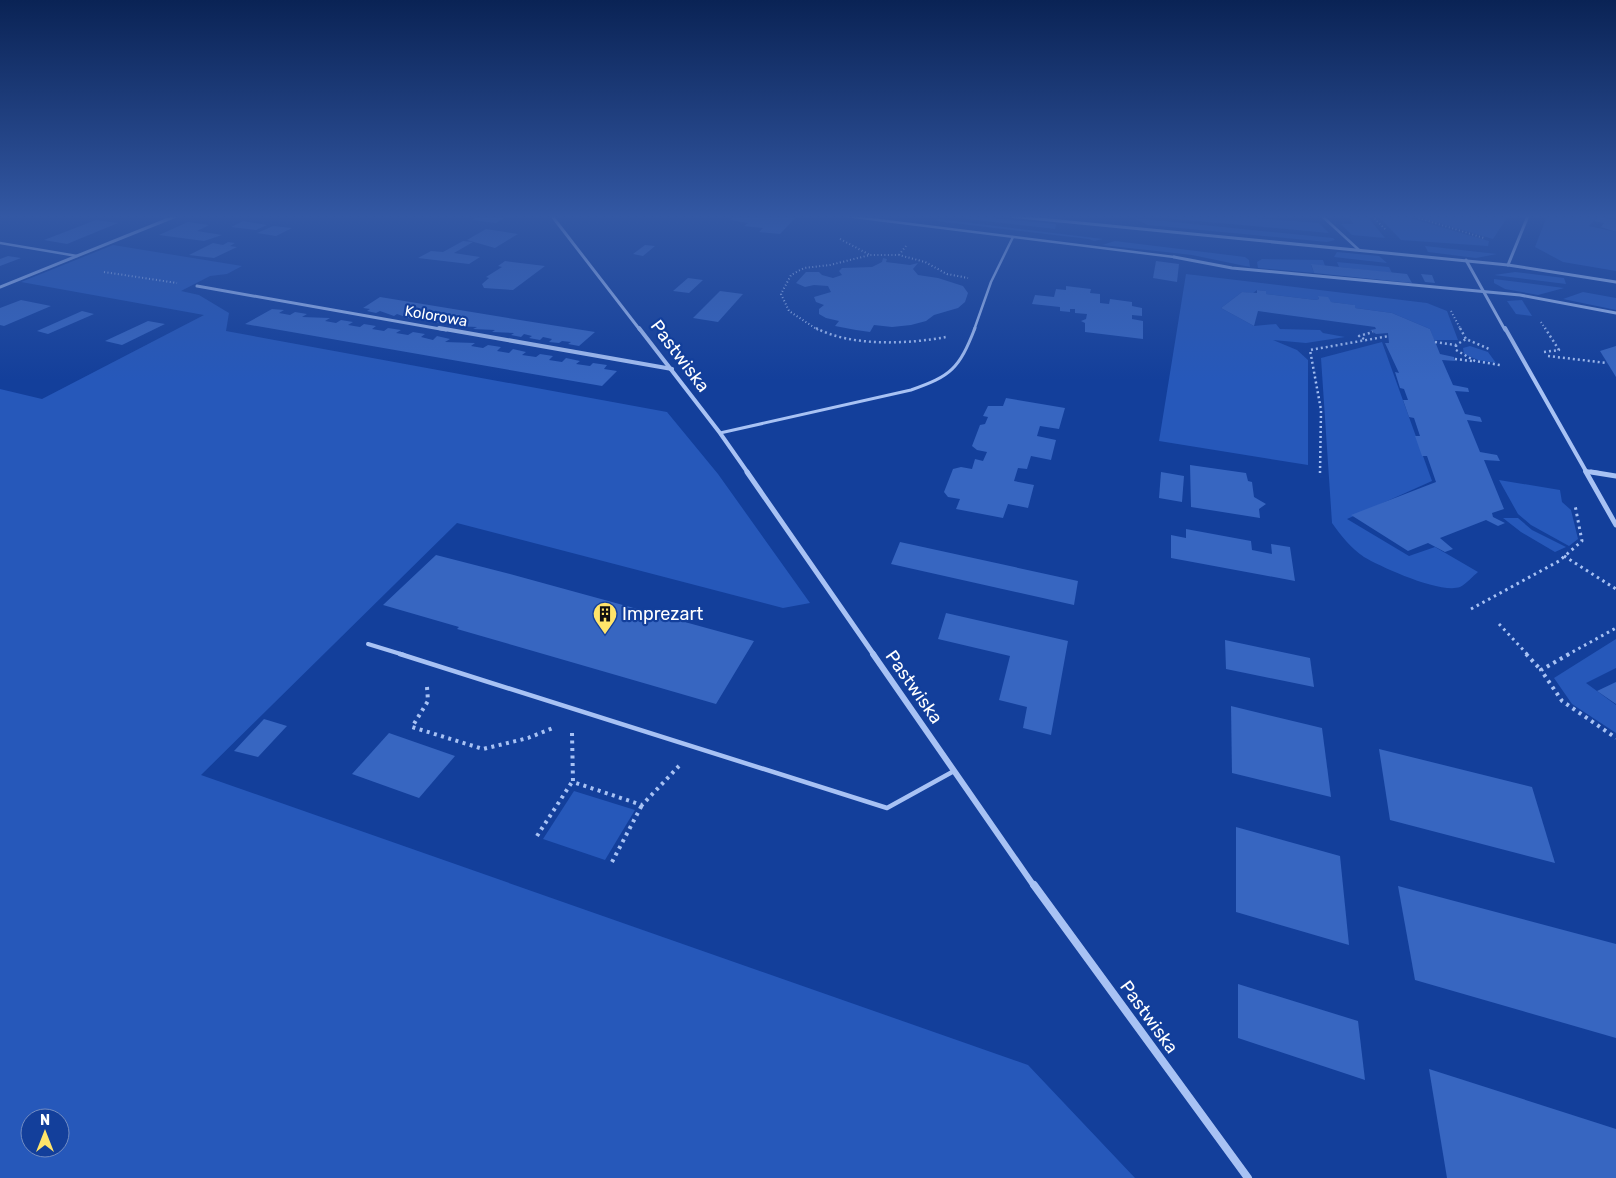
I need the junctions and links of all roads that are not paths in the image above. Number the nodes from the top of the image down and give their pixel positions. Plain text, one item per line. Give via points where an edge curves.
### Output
1 (40, 271) edge
2 (595, 271) edge
3 (996, 271) edge
4 (1263, 271) edge
5 (1472, 271) edge
6 (1546, 271) edge
7 (1616, 282) edge
8 (197, 286) road end
9 (0, 287) edge
10 (1484, 292) junction
11 (1616, 313) edge
12 (672, 369) junction
13 (720, 433) junction
14 (1585, 471) junction
15 (1616, 476) edge
16 (1616, 525) edge
17 (368, 644) dead end
18 (954, 771) junction
19 (1248, 1178) edge

1 - 9 street
2 - 12 street, Pastwiska
3 - 13 lane via 956,368 940,380 911,390
4 - 10 street
5 - 10 street
6 - 7 street
8 - 12 street, Kolorowa
10 - 11 street via 1520,295
10 - 14 street
12 - 13 street, Pastwiska
13 - 18 street, Pastwiska
14 - 15 street
14 - 16 street
17 - 18 lane via 887,808
18 - 19 street, Pastwiska

